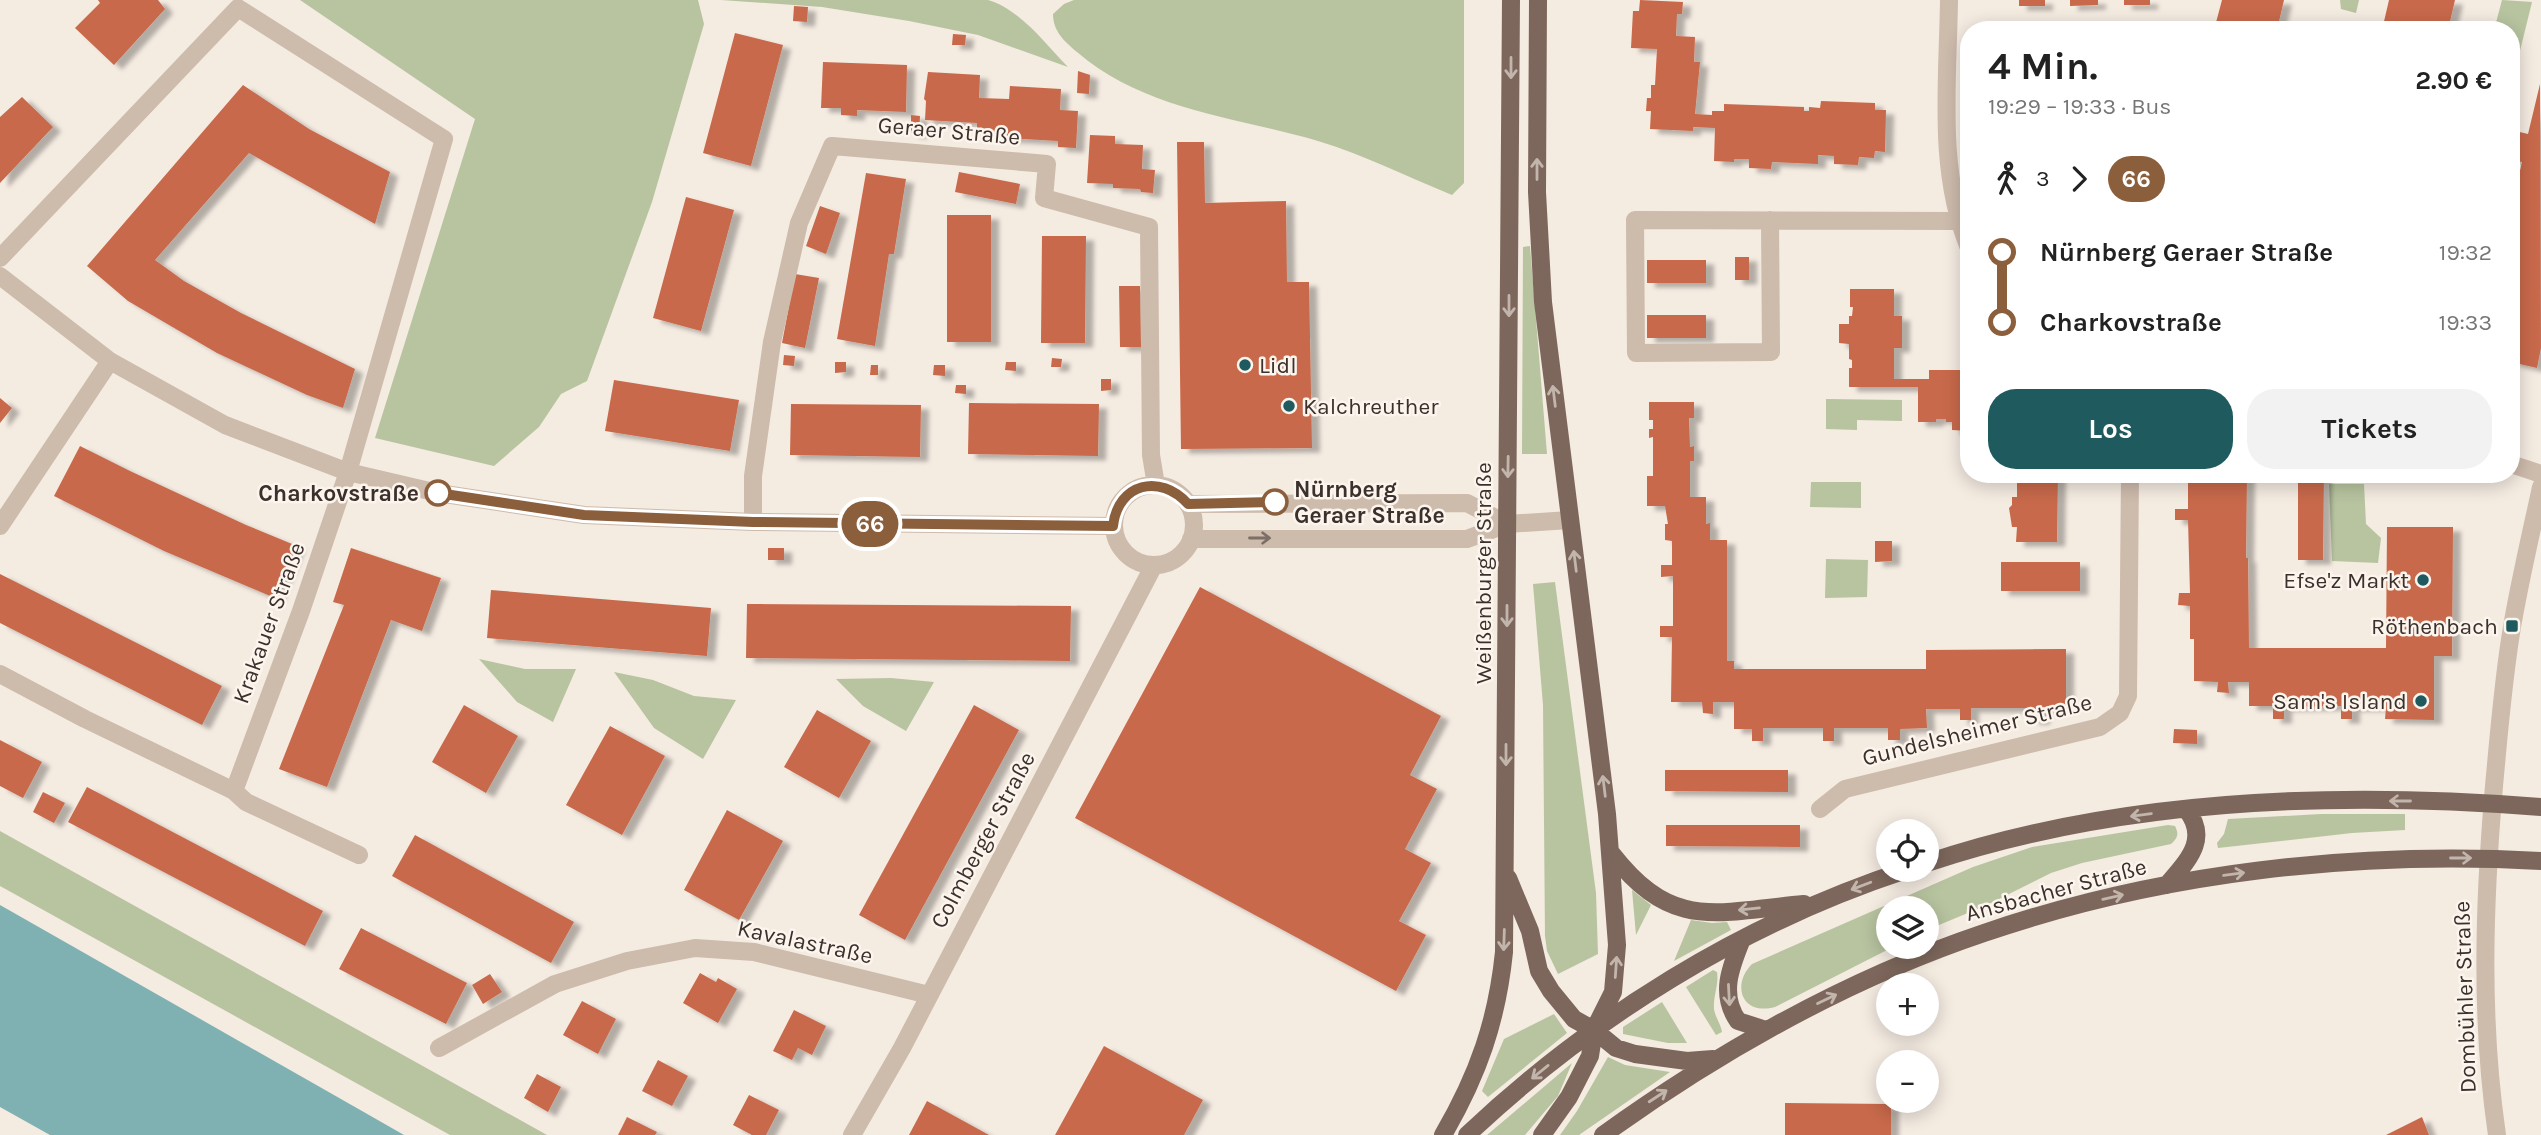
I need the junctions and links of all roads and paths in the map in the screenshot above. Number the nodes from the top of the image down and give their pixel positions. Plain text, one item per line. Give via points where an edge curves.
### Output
1 (1511, 0) edge
2 (1538, 0) edge
3 (1949, 0) edge
4 (1770, 220) junction
5 (1957, 220) junction
6 (1960, 227) edge
7 (0, 258) edge
8 (0, 276) edge
9 (110, 361) junction
10 (2520, 467) edge
11 (348, 472) junction
12 (2541, 474) edge
13 (2130, 483) edge
14 (1156, 485) junction
15 (2541, 487) edge
16 (1188, 504) junction
17 (1570, 520) junction
18 (753, 522) junction
19 (1507, 524) junction
20 (0, 526) edge
21 (1113, 526) junction
22 (1191, 539) junction
23 (1154, 565) junction
24 (0, 674) edge
25 (234, 791) junction
26 (2492, 804) junction
27 (2541, 807) edge
28 (1820, 809) dead end
29 (2186, 809) junction
30 (1612, 854) junction
31 (359, 855) dead end
32 (2488, 858) junction
33 (1939, 860) edge
34 (2541, 861) edge
35 (1505, 872) junction
36 (1876, 881) edge
37 (2167, 885) junction
38 (1817, 903) junction
39 (1742, 939) junction
40 (929, 995) junction
41 (1594, 1030) junction
42 (1766, 1030) junction
43 (439, 1048) dead end
44 (1715, 1059) junction
45 (852, 1135) edge
46 (1443, 1135) edge
47 (1467, 1135) edge
48 (1542, 1135) edge
49 (1603, 1135) edge
50 (2497, 1135) edge

1 -> 19 main road, Weißenburger Straße
17 -> 2 main road via 1539,254
3 - 5 street via 1947,143
4 - 4 street via 1635,220 1636,353 1771,352
4 - 5 street
5 - 6 street
7 - 11 street via 238,8 444,139
8 - 9 street
9 - 11 street via 225,425
9 - 20 street
10 - 12 street
11 - 18 street via 438,493 584,515
11 - 25 street, Krakauer Straße
13 - 28 street, Gundelsheimer Straße via 2128,696 2120,713 2099,727 1845,789
14 - 16 street via 1180,495
14 - 18 street, Geraer Straße via 1151,455 1149,227 1044,198 1047,164 832,146 799,223 772,342 753,476
14 - 21 street via 1125,497
15 - 26 street via 2512,626
16 - 19 street via 1467,502
16 - 22 street via 1194,527
17 - 19 street
30 -> 17 main road
18 - 21 street
22 -> 19 street via 1467,539
19 -> 35 main road, Weißenburger Straße
21 - 23 street via 1126,554
22 - 23 street via 1177,558
23 - 40 street, Colmberger Straße
24 - 25 street
25 - 31 street via 246,802
26 - 27 main road
26 -> 29 main road via 2299,802
26 - 32 street
29 -> 33 main road via 2040,832
29 - 37 main road via 2198,834 2188,860
38 -> 30 main road via 1717,913 1678,908 1642,887
41 -> 30 main road via 1613,992 1615,976
32 - 34 main road, Ansbacher Straße
37 -> 32 main road, Ansbacher Straße via 2309,864
32 - 50 street, Dombühler Straße via 2484,935
35 - 41 main road via 1531,932 1546,984 1574,1019
35 -> 46 main road, Weißenburger Straße via 1504,952 1494,1017 1469,1087
36 -> 38 main road
42 -> 37 main road, Ansbacher Straße via 1906,962 1984,933
38 - 39 main road
39 - 41 main road
39 -> 42 main road via 1730,969 1729,1006 1738,1021
40 - 43 street, Kavalastraße via 754,952 695,948 627,961 555,984
40 - 45 street, Colmberger Straße
41 - 44 main road via 1616,1048 1635,1054
41 -> 47 main road
41 - 48 main road via 1581,1076
42 - 44 main road, Ansbacher Straße
49 -> 44 main road, Ansbacher Straße

